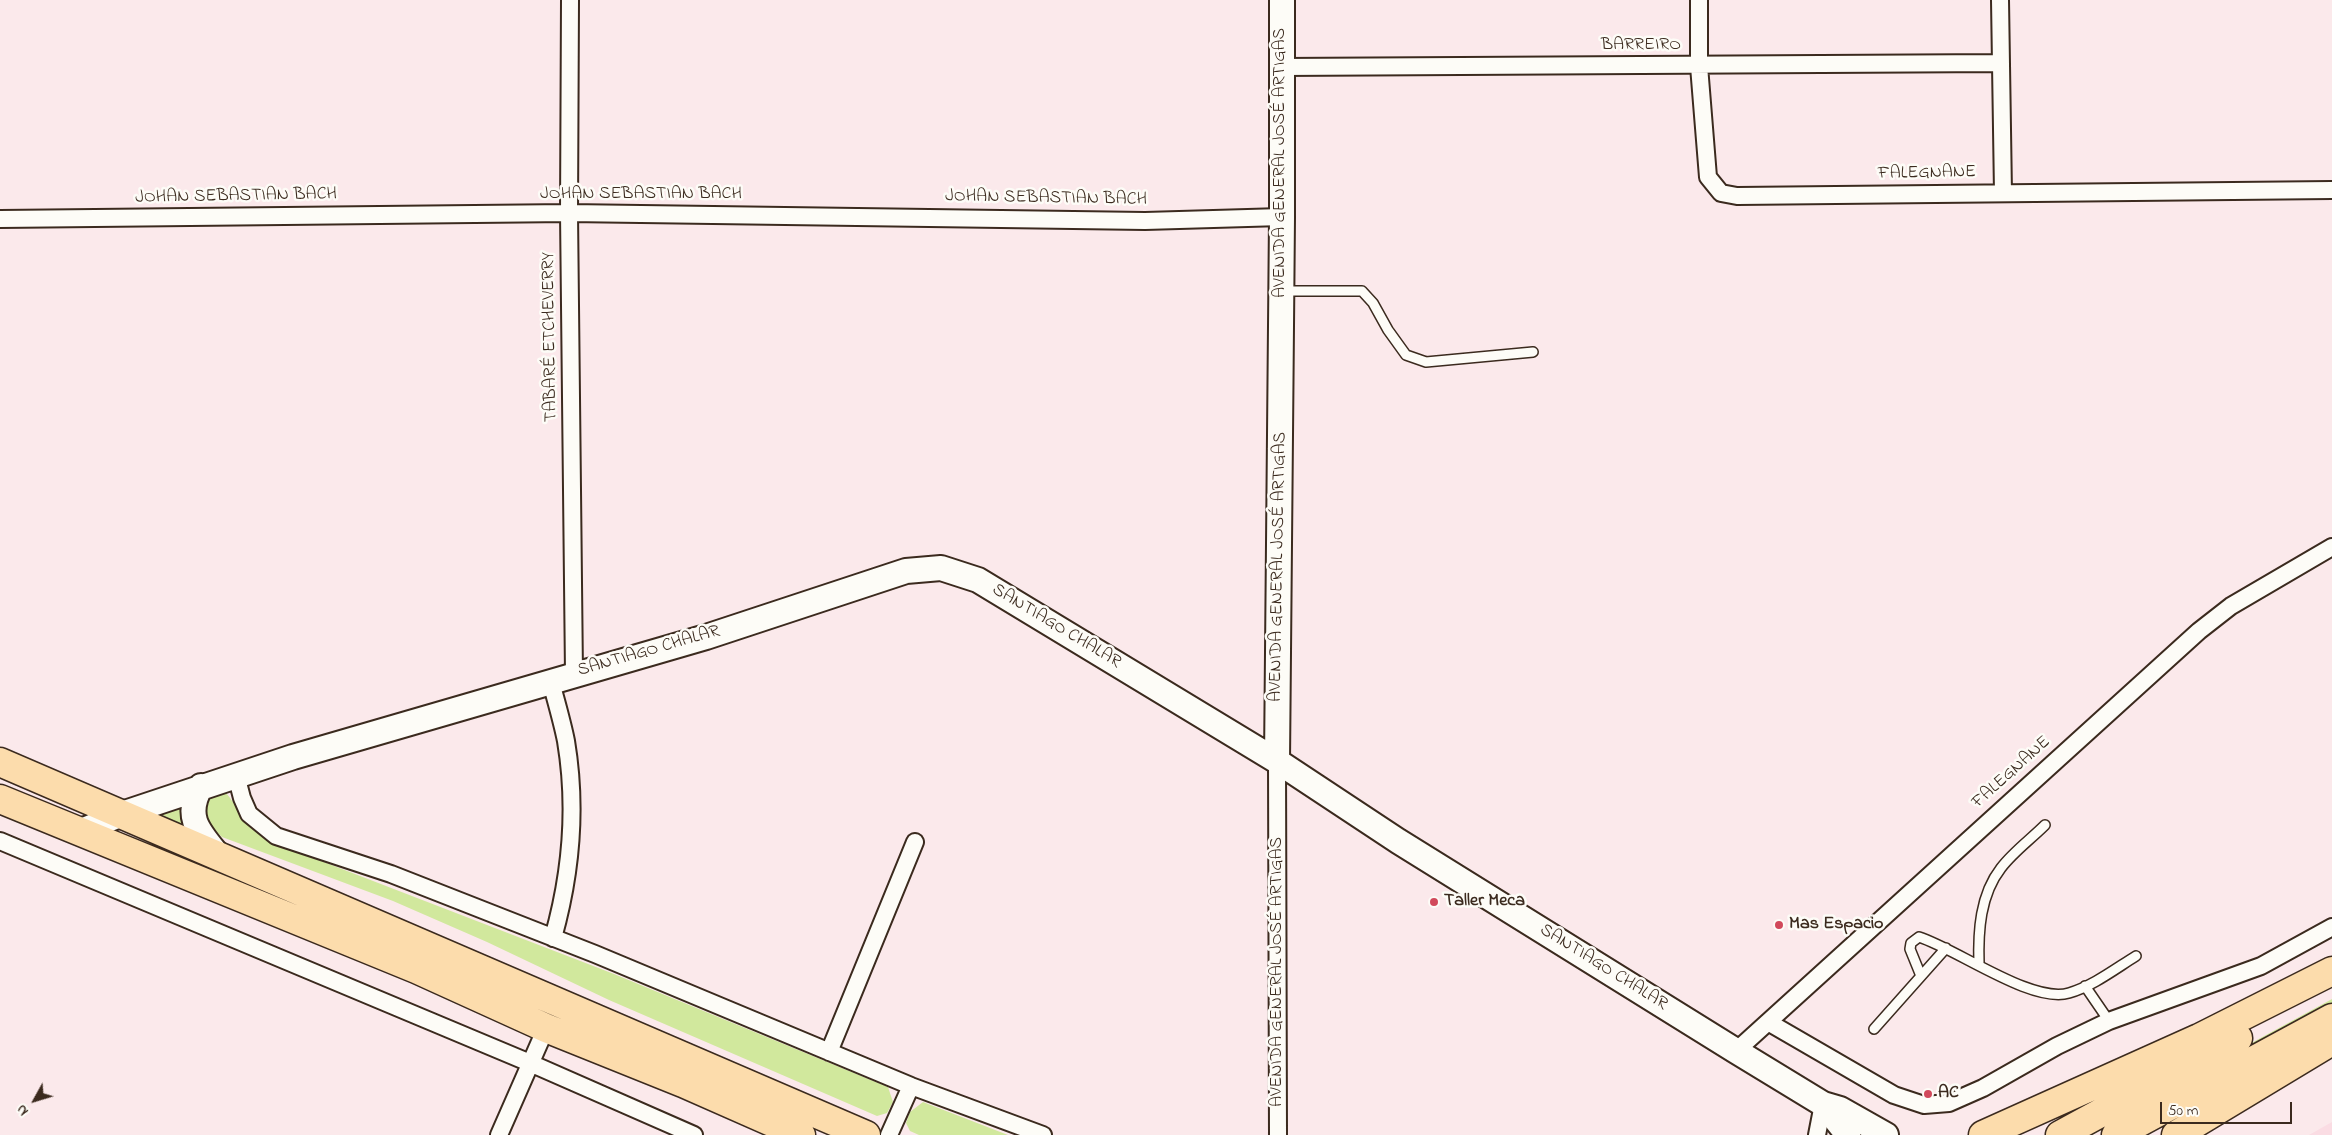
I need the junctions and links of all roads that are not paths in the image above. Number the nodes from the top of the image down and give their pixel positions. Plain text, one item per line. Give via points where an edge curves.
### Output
1 (570, 0) edge
2 (1282, 0) edge
3 (1699, 0) edge
4 (2000, 0) edge
5 (2001, 63) junction
6 (1699, 66) junction
7 (1281, 67) junction
8 (2332, 190) edge
9 (2003, 193) junction
10 (569, 213) junction
11 (1282, 216) junction
12 (0, 219) edge
13 (1281, 290) junction
14 (1533, 352) dead end
15 (2332, 547) edge
16 (574, 674) junction
17 (551, 682) junction
18 (1277, 761) junction
19 (0, 762) edge
20 (236, 775) junction
21 (201, 786) junction
22 (0, 799) edge
23 (122, 814) junction
24 (2045, 825) dead end
25 (79, 832) junction
26 (0, 841) edge
27 (915, 842) dead end
28 (217, 854) junction
29 (2332, 927) edge
30 (553, 938) junction
31 (1946, 948) junction
32 (2136, 956) dead end
33 (1979, 964) junction
34 (2332, 971) edge
35 (1921, 976) junction
36 (2086, 986) junction
37 (2332, 988) edge
38 (2332, 1018) edge
39 (2108, 1021) junction
40 (1768, 1022) junction
41 (546, 1028) junction
42 (1874, 1029) dead end
43 (2332, 1041) edge
44 (1736, 1051) junction
45 (829, 1052) junction
46 (530, 1063) junction
47 (911, 1086) junction
48 (1823, 1104) junction
49 (499, 1135) edge
50 (694, 1135) edge
51 (801, 1135) edge
52 (866, 1135) edge
53 (889, 1135) edge
54 (1043, 1135) edge
55 (1278, 1135) edge
56 (1816, 1135) edge
57 (1848, 1135) edge
58 (1886, 1135) edge
59 (1983, 1135) edge
60 (2060, 1135) edge
61 (2116, 1135) edge
62 (2176, 1135) edge

1 - 10 street, TABARÉ ETCHEVERRY
2 - 7 street, AVENIDA GENERAL JOSÉ ARTIGAS
3 - 6 street, FALEGNANE
4 - 5 street
5 - 6 street, BARREIRO
5 - 9 street
6 - 7 street, BARREIRO
6 - 9 street, FALEGNANE via 1708,177 1721,193 1737,196
7 - 11 street, AVENIDA GENERAL JOSÉ ARTIGAS
8 - 9 street, FALEGNANE
10 - 11 street, JOHAN SEBASTIAN BACH via 1145,221
10 - 12 street, JOHAN SEBASTIAN BACH
10 - 16 street, TABARÉ ETCHEVERRY
11 - 13 street, AVENIDA GENERAL JOSÉ ARTIGAS
13 - 14 lane via 1362,291 1406,355 1426,362
13 - 18 street, AVENIDA GENERAL JOSÉ ARTIGAS
15 - 40 street, FALEGNANE via 2231,606 2199,630
16 - 17 street, SANTIAGO CHALAR
16 - 18 street, SANTIAGO CHALAR via 706,637 906,571 941,568 978,580
17 - 20 street, SANTIAGO CHALAR
17 - 30 street via 566,740 572,826 566,881
18 - 44 street, SANTIAGO CHALAR via 1398,841
18 - 55 street, AVENIDA GENERAL JOSÉ ARTIGAS
19 - 23 highway
20 - 21 street, SANTIAGO CHALAR
20 - 30 street via 249,814 276,836 391,874
21 - 23 street, SANTIAGO CHALAR
21 - 28 street via 194,798 193,818
22 - 25 highway
23 - 25 street, SANTIAGO CHALAR
23 - 28 highway
24 - 33 lane via 2001,868 1986,892
25 - 41 highway via 416,969
26 - 46 street
27 - 45 street
28 - 52 highway
29 - 39 street via 2261,966
30 - 45 street
31 - 33 lane
31 - 35 lane
31 - 35 lane via 1919,937 1914,939 1910,949
32 - 36 lane
33 - 36 lane via 2042,993 2066,994
34 - 59 highway via 2199,1038
35 - 42 lane
36 - 39 lane
37 - 60 highway
38 - 61 highway
39 - 40 street via 1983,1088 1949,1103 1924,1105 1894,1095
40 - 44 street, FALEGNANE
41 - 46 street
41 - 51 highway
43 - 62 highway
44 - 48 street, SANTIAGO CHALAR
45 - 47 street
46 - 49 street
46 - 50 street
47 - 53 street
47 - 54 street
48 - 56 street
48 - 57 street, SANTIAGO CHALAR
48 - 58 street, SANTIAGO CHALAR via 1840,1109

